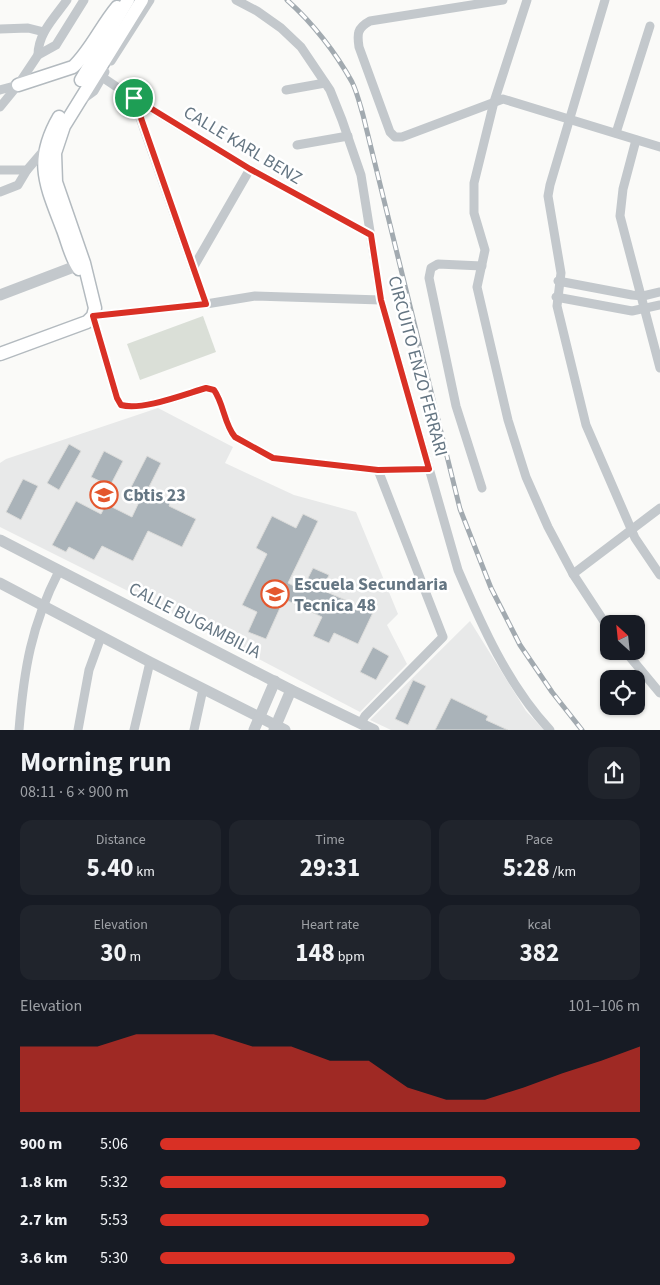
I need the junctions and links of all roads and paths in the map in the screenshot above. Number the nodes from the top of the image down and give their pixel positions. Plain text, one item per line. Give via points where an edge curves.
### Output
1 (67, 0) edge
2 (84, 0) edge
3 (126, 0) edge
4 (142, 0) edge
5 (150, 0) edge
6 (236, 0) edge
7 (503, 0) edge
8 (527, 0) edge
9 (605, 0) edge
10 (650, 26) dead end
11 (0, 29) edge
12 (44, 32) junction
13 (38, 55) junction
14 (102, 77) junction
15 (325, 82) junction
16 (18, 85) junction
17 (0, 90) edge
18 (286, 90) dead end
19 (134, 98) junction
20 (494, 102) junction
21 (76, 104) junction
22 (0, 107) edge
23 (568, 118) junction
24 (616, 133) junction
25 (348, 136) junction
26 (636, 140) junction
27 (297, 146) dead end
28 (660, 147) edge
29 (50, 148) junction
30 (250, 169) junction
31 (0, 170) edge
32 (27, 170) junction
33 (0, 192) edge
34 (371, 235) junction
35 (81, 265) junction
36 (482, 266) junction
37 (193, 268) junction
38 (558, 281) junction
39 (660, 292) edge
40 (0, 295) edge
41 (643, 296) junction
42 (556, 297) junction
43 (381, 300) junction
44 (206, 304) junction
45 (660, 305) edge
46 (645, 309) junction
47 (93, 316) junction
48 (0, 354) edge
49 (660, 368) edge
50 (429, 469) junction
51 (378, 470) junction
52 (482, 488) dead end
53 (660, 508) edge
54 (632, 529) junction
55 (0, 540) edge
56 (59, 571) junction
57 (573, 574) junction
58 (660, 575) edge
59 (0, 582) edge
60 (42, 604) junction
61 (600, 615) edge
62 (101, 637) junction
63 (632, 660) edge
64 (150, 662) junction
65 (275, 681) junction
66 (203, 689) junction
67 (290, 690) junction
68 (660, 693) edge
69 (259, 716) junction
70 (361, 723) junction
71 (278, 728) edge
72 (19, 730) edge
73 (78, 730) edge
74 (134, 730) edge
75 (194, 730) edge
76 (254, 730) edge
77 (374, 730) edge
78 (550, 730) edge

1 - 12 street
2 - 13 street via 56,45
3 - 16 main road via 103,24 73,66
3 - 29 main road via 55,124
4 - 21 main road
5 - 14 street
6 - 15 street, CIRCUITO ENZO FERRARI via 288,34
7 - 20 street via 370,21 362,25 357,34 359,48 390,132 395,137
8 - 20 street
9 - 23 street
10 - 24 street
11 - 12 street via 28,28
12 - 13 street via 38,45
13 - 16 street
14 - 19 street, CALLE KARL BENZ
14 - 21 street via 94,91
15 - 18 street
15 - 25 street, CIRCUITO ENZO FERRARI
16 - 17 street
16 - 22 street
19 - 30 street, CALLE KARL BENZ
19 - 37 street
20 - 23 street via 503,99
20 - 36 street via 474,183 474,213 485,250
21 - 29 main road
23 - 24 street
23 - 38 street via 548,196 561,273
24 - 26 street
25 - 27 street
25 - 34 street, CIRCUITO ENZO FERRARI via 361,175
26 - 28 street
26 - 41 street via 620,216
29 - 32 street
29 - 35 main road via 56,182
30 - 34 street, CALLE KARL BENZ
30 - 37 street
31 - 32 street
32 - 33 street via 18,184
34 - 43 street, CIRCUITO ENZO FERRARI
35 - 40 street
35 - 47 main road via 95,308
36 - 52 street via 438,264 432,268 429,278 456,406
36 - 57 street via 477,287 508,420 526,477
37 - 44 street
38 - 41 street
38 - 42 street
39 - 41 street
41 - 46 street
42 - 46 street via 632,311
42 - 54 street via 586,425
43 - 44 street via 255,296
43 - 50 street, CIRCUITO ENZO FERRARI
44 - 47 street
45 - 46 street
46 - 49 street
47 - 48 main road via 87,322
47 - 51 street via 121,405 129,408 206,388 214,390 230,432 245,444 273,458
50 - 51 street
50 - 78 street, CIRCUITO ENZO FERRARI via 458,570 476,611 524,698
51 - 70 street via 443,637
53 - 54 street
54 - 57 street
54 - 58 street
55 - 56 street, CALLE BUGAMBILIA
56 - 60 street
56 - 65 street, CALLE BUGAMBILIA
57 - 61 street
59 - 60 street
60 - 62 street
60 - 72 street via 23,678
62 - 64 street
62 - 73 street via 89,670
63 - 68 street
64 - 66 street
64 - 74 street
65 - 67 street, CALLE BUGAMBILIA
65 - 69 street
66 - 69 street
66 - 75 street
67 - 70 street, CALLE BUGAMBILIA
67 - 71 street
69 - 71 street
69 - 76 street
70 - 77 street, CALLE BUGAMBILIA

